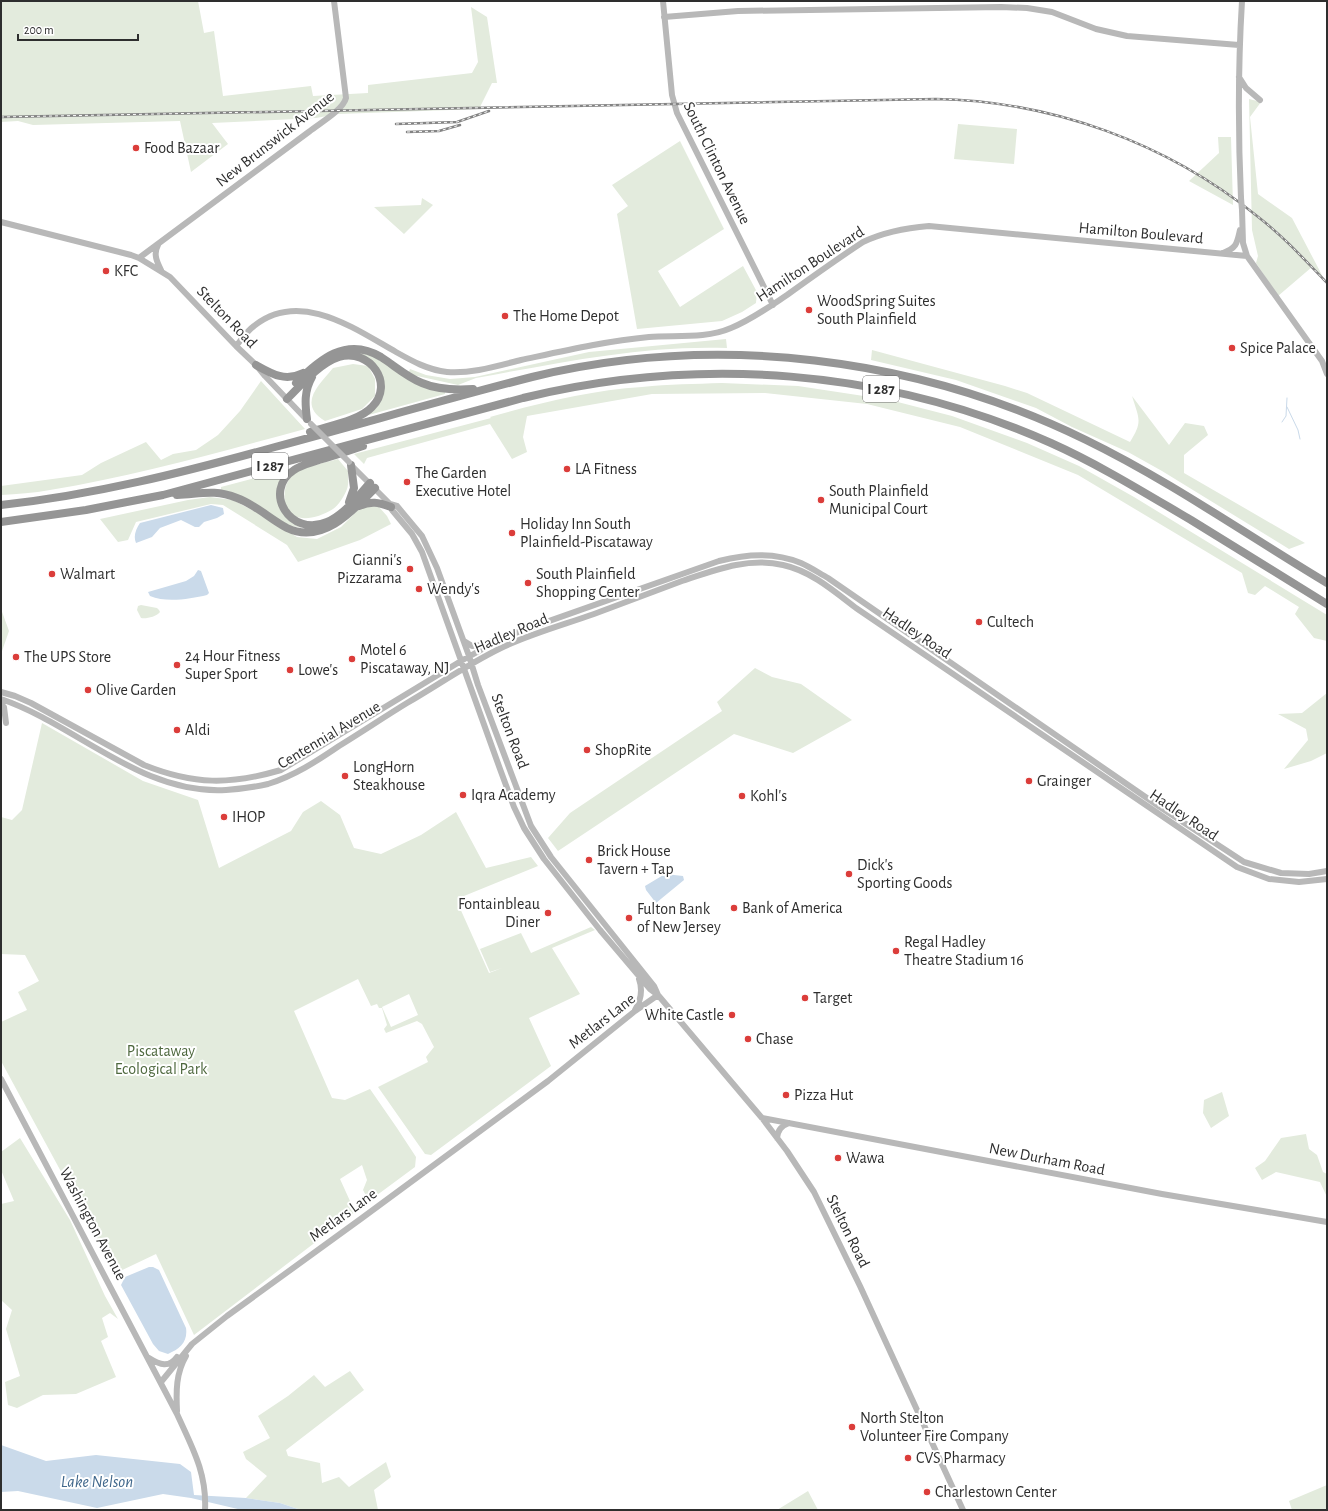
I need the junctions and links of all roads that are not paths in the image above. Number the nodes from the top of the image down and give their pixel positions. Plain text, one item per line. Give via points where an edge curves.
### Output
1 (334, 1) edge
2 (663, 1) edge
3 (1242, 1) edge
4 (664, 17) junction
5 (1239, 45) junction
6 (1239, 77) junction
7 (1260, 100) dead end
8 (1242, 221) junction
9 (1, 222) edge
10 (158, 244) junction
11 (1221, 253) junction
12 (1247, 256) junction
13 (139, 258) junction
14 (162, 272) junction
15 (773, 305) junction
16 (236, 346) junction
17 (256, 365) junction
18 (311, 373) junction
19 (1327, 374) edge
20 (488, 389) junction
21 (285, 397) junction
22 (309, 422) junction
23 (377, 437) junction
24 (291, 443) junction
25 (350, 463) junction
26 (373, 486) junction
27 (163, 495) junction
28 (1, 505) edge
29 (390, 505) junction
30 (356, 507) junction
31 (346, 508) junction
32 (1, 522) edge
33 (828, 578) junction
34 (823, 583) junction
35 (1327, 583) edge
36 (1327, 604) edge
37 (501, 638) junction
38 (464, 641) junction
39 (469, 656) junction
40 (461, 660) junction
41 (472, 664) junction
42 (464, 669) junction
43 (1, 692) edge
44 (1, 700) edge
45 (1, 704) edge
46 (6, 723) dead end
47 (1327, 871) edge
48 (1327, 879) edge
49 (637, 974) junction
50 (658, 995) junction
51 (635, 1011) junction
52 (1, 1079) edge
53 (762, 1118) junction
54 (789, 1123) junction
55 (777, 1138) junction
56 (1327, 1222) edge
57 (192, 1344) junction
58 (148, 1357) junction
59 (161, 1382) junction
60 (177, 1414) junction
61 (205, 1508) edge
62 (963, 1510) edge

1 - 10 main road, New Brunswick Avenue via 345,102
2 - 4 main road, South Clinton Avenue
3 - 5 main road
4 - 5 main road via 738,11 1026,8 1052,12 1096,29 1127,36
4 - 15 main road, South Clinton Avenue via 672,95 677,113
5 - 6 main road
6 - 7 main road via 1246,88
6 - 8 main road, bridge
8 - 11 main road via 1235,246
8 - 12 main road via 1243,243
9 - 13 main road, Stelton Road
10 - 13 main road, New Brunswick Avenue
10 - 14 main road via 155,254
11 - 12 main road, Hamilton Boulevard
11 - 15 main road, Hamilton Boulevard via 929,226 908,227 877,235 862,242
12 - 19 main road via 1322,361
13 - 14 main road, Stelton Road
14 - 16 main road, Stelton Road via 185,292
15 - 16 main road, Hamilton Boulevard via 743,323 714,333 648,337 596,344 465,371 448,372 418,364 344,322 302,311 283,312 262,320 253,326
16 - 17 main road, Stelton Road
17 - 18 highway via 284,378
17 - 21 main road, Stelton Road
18 - 20 highway via 329,355 354,349 380,356 412,378 432,386 453,390
18 - 21 highway
18 - 22 highway via 306,393
18 - 24 highway via 332,360 343,356 356,356 367,360 374,367 380,378 380,393 376,404 367,412 296,436
20 - 24 highway, I 287
20 - 35 highway, I 287 via 600,364 693,356 795,359 900,375 963,391 1037,418 1084,439 1152,476
21 - 22 main road, Stelton Road
22 - 25 main road, Stelton Road, bridge
23 - 27 highway, I 287
23 - 31 highway via 370,444 299,467 283,482 283,507 289,517 300,524 319,525 333,519
23 - 36 highway, I 287 via 550,391 632,378 748,373 813,378 859,385 917,397 970,412 1064,449 1136,487
24 - 28 highway, I 287 via 152,479 72,495
25 - 26 main road, Stelton Road
25 - 31 highway via 354,488
26 - 29 main road, Stelton Road
26 - 30 highway
26 - 31 highway
27 - 30 highway via 179,496 208,492 230,496 254,506 287,528 299,532 314,532 327,528 339,522
27 - 32 highway, I 287
29 - 30 highway via 375,502
29 - 38 main road, Stelton Road via 397,506 426,543
29 - 40 main road, Stelton Road via 422,552
33 - 34 main road
33 - 37 main road, Hadley Road via 802,563 784,557 740,556 719,561
33 - 47 main road, Hadley Road via 1244,862 1281,873 1309,874
34 - 41 main road, Hadley Road via 805,572 782,564 761,562 729,566 500,648
34 - 48 main road, Hadley Road via 1237,867 1269,879 1299,882
37 - 38 main road, Hadley Road via 477,646
37 - 39 main road, Hadley Road
38 - 39 main road, Stelton Road
39 - 40 main road, Hadley Road
39 - 41 main road, Stelton Road
40 - 42 main road, Stelton Road
40 - 43 main road, Centennial Avenue via 281,770 261,776 224,781 182,778 144,765 31,703
41 - 42 main road, Hadley Road
41 - 50 main road, Stelton Road via 531,826 551,857 654,986
42 - 44 main road, Centennial Avenue via 308,766 268,784 226,790 190,788 154,777 44,718
42 - 49 main road, Stelton Road via 524,828 547,863
45 - 46 main road via 4,707
49 - 50 main road, Stelton Road
49 - 51 main road via 641,984 641,995
50 - 51 main road, Metlars Lane
50 - 53 main road, Stelton Road
51 - 57 main road, Metlars Lane via 548,1081 233,1311
52 - 58 main road, Washington Avenue
53 - 54 main road, New Durham Road
53 - 55 main road, Stelton Road
54 - 55 main road via 779,1130
54 - 56 main road, New Durham Road via 1162,1194
55 - 62 main road, Stelton Road via 814,1192
57 - 58 main road via 166,1365
57 - 59 main road, Metlars Lane
57 - 60 main road via 178,1375
58 - 59 main road, Washington Avenue
59 - 60 main road
60 - 61 main road via 200,1465

